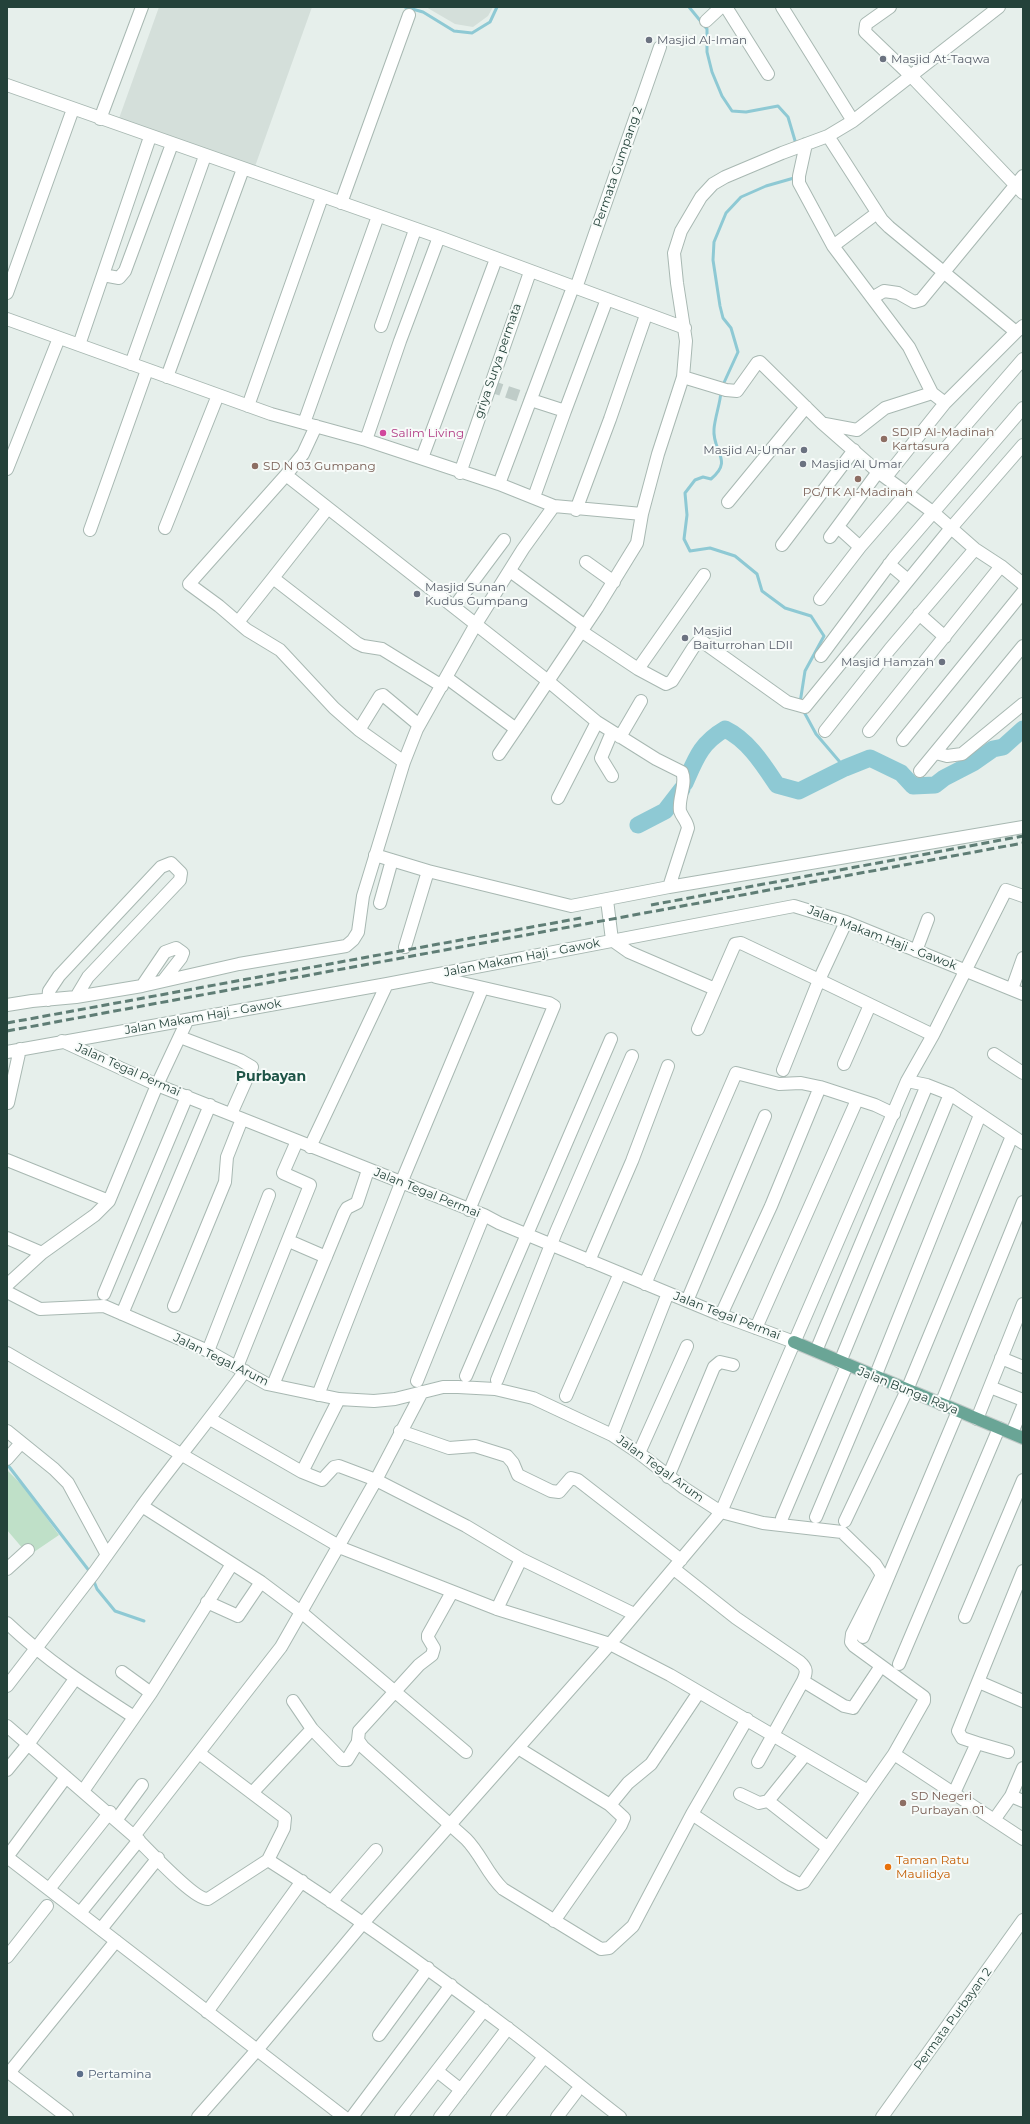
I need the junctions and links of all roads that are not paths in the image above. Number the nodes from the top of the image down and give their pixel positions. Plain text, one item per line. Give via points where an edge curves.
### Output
1 (142, 7) edge
2 (890, 7) edge
3 (999, 7) edge
4 (719, 8) edge
5 (788, 9) edge
6 (409, 15) dead end
7 (706, 21) dead end
8 (660, 46) dead end
9 (768, 74) dead end
10 (910, 75) junction
11 (7, 85) edge
12 (73, 109) junction
13 (100, 119) junction
14 (853, 121) junction
15 (828, 136) junction
16 (150, 137) junction
17 (172, 144) junction
18 (805, 145) junction
19 (205, 156) junction
20 (243, 169) junction
21 (1023, 176) edge
22 (1019, 190) edge
23 (322, 197) junction
24 (341, 203) junction
25 (877, 212) junction
26 (378, 216) junction
27 (415, 230) junction
28 (439, 237) junction
29 (833, 246) junction
30 (496, 259) junction
31 (530, 272) junction
32 (943, 274) junction
33 (103, 275) junction
34 (575, 288) junction
35 (7, 293) edge
36 (872, 298) junction
37 (607, 299) junction
38 (646, 315) junction
39 (7, 319) edge
40 (381, 326) dead end
41 (685, 328) junction
42 (1019, 329) edge
43 (59, 338) junction
44 (79, 345) junction
45 (1023, 359) edge
46 (131, 364) junction
47 (148, 370) junction
48 (167, 377) junction
49 (683, 377) junction
50 (932, 393) junction
51 (218, 396) junction
52 (531, 400) junction
53 (945, 402) junction
54 (248, 406) junction
55 (806, 407) junction
56 (1023, 408) edge
57 (565, 411) junction
58 (304, 423) junction
59 (822, 423) junction
60 (316, 426) junction
61 (366, 440) junction
62 (1023, 444) edge
63 (854, 450) junction
64 (422, 458) junction
65 (7, 469) edge
66 (460, 473) junction
67 (882, 474) junction
68 (286, 475) junction
69 (499, 484) junction
70 (906, 494) junction
71 (534, 497) junction
72 (728, 502) dead end
73 (554, 506) junction
74 (328, 508) junction
75 (576, 510) junction
76 (934, 513) junction
77 (642, 514) junction
78 (838, 527) junction
79 (165, 528) dead end
80 (950, 528) junction
81 (90, 530) dead end
82 (830, 537) dead end
83 (504, 540) dead end
84 (782, 545) dead end
85 (860, 547) junction
86 (975, 549) junction
87 (586, 562) dead end
88 (889, 564) junction
89 (1001, 566) junction
90 (510, 571) junction
91 (704, 574) dead end
92 (1020, 576) edge
93 (273, 578) junction
94 (908, 580) junction
95 (614, 582) junction
96 (1023, 592) edge
97 (820, 600) dead end
98 (454, 607) junction
99 (852, 613) junction
100 (919, 614) junction
101 (238, 622) junction
102 (476, 624) junction
103 (869, 627) junction
104 (583, 628) junction
105 (945, 637) junction
106 (1023, 646) edge
107 (821, 656) dead end
108 (638, 669) junction
109 (548, 681) junction
110 (444, 682) junction
111 (641, 701) dead end
112 (1023, 704) edge
113 (596, 722) junction
114 (419, 725) junction
115 (516, 729) junction
116 (358, 730) junction
117 (825, 731) dead end
118 (868, 731) dead end
119 (616, 735) junction
120 (903, 740) dead end
121 (936, 753) junction
122 (499, 754) dead end
123 (404, 762) junction
124 (920, 771) dead end
125 (612, 776) dead end
126 (558, 798) dead end
127 (1023, 827) edge
128 (375, 855) junction
129 (392, 860) junction
130 (428, 871) junction
131 (669, 887) junction
132 (1023, 896) edge
133 (607, 900) junction
134 (380, 903) dead end
135 (928, 919) dead end
136 (846, 922) junction
137 (612, 940) junction
138 (405, 947) dead end
139 (916, 951) junction
140 (1023, 958) edge
141 (966, 970) junction
142 (431, 976) junction
143 (818, 980) junction
144 (163, 981) junction
145 (387, 984) junction
146 (142, 986) junction
147 (714, 989) junction
148 (1018, 991) edge
149 (480, 994) dead end
150 (76, 997) junction
151 (48, 1000) junction
152 (870, 1004) junction
153 (7, 1005) edge
154 (187, 1021) junction
155 (698, 1029) dead end
156 (933, 1035) junction
157 (180, 1037) junction
158 (611, 1038) dead end
159 (62, 1041) junction
160 (20, 1049) junction
161 (7, 1052) edge
162 (994, 1054) dead end
163 (632, 1056) dead end
164 (844, 1064) dead end
165 (668, 1066) dead end
166 (783, 1070) dead end
167 (1023, 1073) edge
168 (907, 1081) junction
169 (157, 1085) junction
170 (927, 1085) junction
171 (820, 1087) junction
172 (950, 1094) junction
173 (187, 1096) junction
174 (857, 1100) junction
175 (8, 1102) edge
176 (210, 1105) junction
177 (231, 1114) junction
178 (894, 1114) junction
179 (980, 1115) junction
180 (765, 1116) dead end
181 (242, 1119) junction
182 (1012, 1136) junction
183 (297, 1141) junction
184 (1023, 1144) edge
185 (310, 1147) junction
186 (7, 1160) edge
187 (368, 1170) junction
188 (401, 1183) junction
189 (269, 1196) dead end
190 (109, 1201) junction
191 (1023, 1202) edge
192 (469, 1210) junction
193 (484, 1215) junction
194 (527, 1235) junction
195 (7, 1238) edge
196 (289, 1241) junction
197 (552, 1245) junction
198 (42, 1253) junction
199 (326, 1258) junction
200 (589, 1261) junction
201 (620, 1274) junction
202 (645, 1284) junction
203 (7, 1285) edge
204 (7, 1292) edge
205 (104, 1294) dead end
206 (668, 1294) junction
207 (687, 1301) junction
208 (1023, 1304) edge
209 (174, 1306) dead end
210 (122, 1314) junction
211 (721, 1315) junction
212 (756, 1328) junction
213 (794, 1342) junction
214 (687, 1346) dead end
215 (208, 1351) junction
216 (816, 1352) junction
217 (7, 1353) edge
218 (1002, 1358) junction
219 (843, 1364) junction
220 (733, 1366) dead end
221 (1023, 1367) edge
222 (241, 1369) junction
223 (466, 1376) dead end
224 (875, 1377) junction
225 (497, 1380) dead end
226 (273, 1385) junction
227 (419, 1386) junction
228 (990, 1387) junction
229 (906, 1390) junction
230 (318, 1395) junction
231 (566, 1396) dead end
232 (339, 1400) junction
233 (1023, 1400) edge
234 (941, 1404) junction
235 (1023, 1406) edge
236 (958, 1411) junction
237 (210, 1419) junction
238 (977, 1419) junction
239 (999, 1428) junction
240 (7, 1431) edge
241 (400, 1431) junction
242 (612, 1435) junction
243 (1017, 1436) edge
244 (20, 1444) junction
245 (639, 1453) junction
246 (180, 1455) junction
247 (7, 1459) edge
248 (302, 1472) junction
249 (668, 1477) junction
250 (376, 1480) junction
251 (1023, 1480) edge
252 (142, 1506) junction
253 (721, 1512) junction
254 (816, 1517) dead end
255 (782, 1518) dead end
256 (845, 1521) dead end
257 (340, 1546) junction
258 (28, 1550) dead end
259 (107, 1555) junction
260 (521, 1559) junction
261 (232, 1564) junction
262 (678, 1564) junction
263 (7, 1569) edge
264 (1023, 1571) edge
265 (261, 1582) junction
266 (452, 1592) junction
267 (207, 1602) junction
268 (497, 1610) junction
269 (301, 1612) junction
270 (634, 1614) junction
271 (965, 1617) dead end
272 (7, 1623) edge
273 (863, 1638) dead end
274 (610, 1644) junction
275 (34, 1648) junction
276 (900, 1664) dead end
277 (880, 1666) junction
278 (122, 1672) dead end
279 (75, 1679) junction
280 (804, 1680) junction
281 (979, 1682) junction
282 (7, 1686) edge
283 (394, 1691) junction
284 (699, 1692) junction
285 (151, 1693) junction
286 (293, 1701) dead end
287 (1023, 1701) edge
288 (134, 1717) junction
289 (748, 1719) junction
290 (7, 1726) edge
291 (312, 1729) junction
292 (774, 1736) junction
293 (358, 1742) junction
294 (29, 1743) junction
295 (977, 1743) junction
296 (518, 1748) junction
297 (466, 1752) dead end
298 (1008, 1752) dead end
299 (199, 1753) junction
300 (894, 1754) junction
301 (805, 1755) junction
302 (758, 1762) dead end
303 (1023, 1768) edge
304 (7, 1770) edge
305 (66, 1777) junction
306 (142, 1785) dead end
307 (83, 1791) junction
308 (868, 1791) junction
309 (252, 1793) junction
310 (740, 1794) dead end
311 (954, 1794) junction
312 (1011, 1796) junction
313 (768, 1801) junction
314 (1023, 1801) edge
315 (610, 1805) junction
316 (692, 1814) junction
317 (113, 1816) junction
318 (994, 1820) junction
319 (450, 1825) junction
320 (137, 1838) junction
321 (1023, 1839) edge
322 (828, 1848) junction
323 (376, 1850) dead end
324 (7, 1857) edge
325 (158, 1858) junction
326 (268, 1860) junction
327 (302, 1881) junction
328 (49, 1889) junction
329 (331, 1902) junction
330 (47, 1906) dead end
331 (80, 1913) junction
332 (1023, 1920) edge
333 (554, 1921) junction
334 (363, 1922) junction
335 (101, 1929) junction
336 (116, 1941) junction
337 (7, 1957) edge
338 (428, 1968) junction
339 (451, 1985) junction
340 (484, 2010) junction
341 (207, 2012) junction
342 (508, 2028) junction
343 (379, 2035) dead end
344 (257, 2050) junction
345 (544, 2057) junction
346 (437, 2071) junction
347 (8, 2072) edge
348 (461, 2090) junction
349 (576, 2092) dead end
350 (67, 2117) edge
351 (198, 2117) edge
352 (344, 2117) edge
353 (352, 2117) edge
354 (401, 2117) edge
355 (440, 2117) edge
356 (497, 2117) edge
357 (557, 2117) edge
358 (620, 2117) edge
359 (882, 2117) edge

1 - 13 street
2 - 10 street via 866,24 865,32
3 - 10 street
4 - 7 street
4 - 9 street
5 - 14 street
6 - 24 street
8 - 34 street, Permata Gumpang 2
10 - 14 street
10 - 22 street
11 - 12 street
12 - 13 street
12 - 35 street
13 - 16 street
14 - 15 street
15 - 18 street
15 - 25 street
16 - 17 street
16 - 33 street
17 - 19 street
17 - 33 street via 126,271 120,278
18 - 29 street via 798,176 799,183
18 - 41 street via 725,177 713,184 702,197 675,244 675,263
19 - 20 street
19 - 46 street
20 - 23 street
20 - 48 street
21 - 22 street
22 - 32 street
23 - 24 street
23 - 54 street
24 - 26 street
25 - 29 street
25 - 32 street via 895,234
26 - 27 street
26 - 58 street
27 - 28 street
27 - 40 street
28 - 30 street
28 - 61 street
29 - 36 street
30 - 31 street
30 - 64 street
31 - 34 street
31 - 66 street, griya Surya permata
32 - 36 street via 918,302 898,293 884,291
32 - 42 street
33 - 44 street
34 - 37 street
34 - 52 street, Permata Gumpang 2
36 - 50 street via 909,347
37 - 38 street
37 - 57 street
38 - 41 street
38 - 75 street
39 - 43 street
41 - 49 street
42 - 53 street
43 - 44 street
43 - 65 street
44 - 46 street
45 - 70 street
46 - 47 street
47 - 48 street
47 - 81 street
48 - 51 street
49 - 55 street via 739,391 750,372 760,362
49 - 77 street
50 - 53 street
50 - 59 street via 885,408 858,430
51 - 54 street
51 - 79 street
52 - 57 street
52 - 69 street, Permata Gumpang 2
53 - 67 street
54 - 58 street
55 - 59 street
55 - 72 street
56 - 76 street
57 - 71 street
58 - 60 street
59 - 63 street
60 - 61 street
60 - 68 street via 306,448
61 - 64 street
62 - 80 street
63 - 67 street
63 - 84 street
64 - 66 street
66 - 69 street
67 - 70 street
67 - 78 street
68 - 74 street
68 - 101 street via 189,584
69 - 71 street
70 - 76 street
70 - 85 street
71 - 73 street
73 - 75 street
73 - 90 street
74 - 93 street
74 - 98 street
75 - 77 street
76 - 80 street
76 - 88 street
77 - 95 street via 637,543
78 - 82 street
78 - 85 street
80 - 86 street
80 - 94 street
83 - 98 street
85 - 97 street
86 - 89 street
86 - 100 street
87 - 95 street
88 - 94 street
88 - 99 street
89 - 92 street
89 - 105 street
90 - 102 street
90 - 104 street
91 - 108 street
93 - 101 street
93 - 110 street via 357,643 382,649
94 - 103 street
95 - 104 street
96 - 120 street
98 - 102 street
99 - 103 street
99 - 107 street
100 - 105 street
100 - 117 street
101 - 116 street via 280,650
102 - 109 street
102 - 110 street
103 - 108 street via 804,707 787,702 703,642 699,642 693,648 670,683 661,682
104 - 108 street
104 - 109 street
105 - 118 street
106 - 121 street
109 - 113 street
109 - 115 street
110 - 114 street
110 - 115 street
111 - 119 street
112 - 121 street via 962,754 947,756
113 - 119 street
113 - 126 street
114 - 116 street via 383,695
114 - 123 street
115 - 122 street
116 - 123 street
119 - 125 street via 601,758
119 - 131 street via 656,760 681,770 684,775 680,810 688,828
121 - 124 street
123 - 128 street
127 - 131 street
128 - 129 street
128 - 144 street via 363,896 358,932 346,946 239,964
129 - 130 street
129 - 134 street
130 - 133 street via 564,905
130 - 138 street
131 - 133 street
132 - 141 street via 1006,890
133 - 137 street
135 - 139 street
136 - 137 street, Jalan Makam Haji - Gawok via 806,908 788,906
136 - 139 street, Jalan Makam Haji - Gawok
136 - 143 street
137 - 142 street, Jalan Makam Haji - Gawok
137 - 147 street via 629,952
139 - 141 street, Jalan Makam Haji - Gawok
140 - 148 street
141 - 148 street, Jalan Makam Haji - Gawok
141 - 156 street
142 - 145 street, Jalan Makam Haji - Gawok
142 - 192 street via 549,1002 554,1006
143 - 147 street via 738,942 732,947
143 - 152 street
143 - 166 street
144 - 146 street
144 - 146 street via 181,958 182,953 176,948 165,952
145 - 154 street, Jalan Makam Haji - Gawok
145 - 185 street
146 - 150 street
147 - 155 street
149 - 188 street
150 - 151 street
150 - 151 street via 88,977 180,880 181,873 171,863 161,867 59,976 49,991
151 - 153 street
152 - 156 street
152 - 164 street
154 - 157 street
154 - 159 street, Jalan Makam Haji - Gawok
156 - 168 street
157 - 169 street
157 - 177 street via 252,1067
158 - 194 street
159 - 160 street, Jalan Makam Haji - Gawok
159 - 169 street, Jalan Tegal Permai
160 - 161 street, Jalan Makam Haji - Gawok
160 - 175 street
162 - 167 street
163 - 197 street
165 - 200 street via 632,1161
168 - 170 street
168 - 178 street
169 - 173 street, Jalan Tegal Permai
169 - 190 street
170 - 172 street
170 - 216 street
171 - 174 street
171 - 202 street via 801,1082 779,1084 736,1073
171 - 211 street via 771,1206
172 - 179 street
172 - 219 street
173 - 176 street, Jalan Tegal Permai
173 - 205 street
174 - 178 street
174 - 212 street
176 - 177 street, Jalan Tegal Permai
176 - 210 street
177 - 181 street, Jalan Tegal Permai
178 - 213 street
179 - 182 street
179 - 224 street
180 - 207 street
181 - 183 street, Jalan Tegal Permai
181 - 209 street via 227,1158 225,1182
182 - 184 street
182 - 229 street
183 - 185 street, Jalan Tegal Permai
183 - 196 street via 282,1173 310,1185
185 - 187 street, Jalan Tegal Permai
186 - 190 street
187 - 188 street, Jalan Tegal Permai
187 - 199 street via 357,1203 346,1210
188 - 192 street, Jalan Tegal Permai
188 - 230 street
189 - 215 street
190 - 198 street
191 - 234 street
192 - 193 street, Jalan Tegal Permai
193 - 194 street, Jalan Tegal Permai
193 - 227 street
194 - 197 street, Jalan Tegal Permai
194 - 223 street
195 - 198 street
196 - 199 street
196 - 222 street
197 - 200 street, Jalan Tegal Permai
197 - 225 street
198 - 203 street
199 - 226 street
200 - 201 street, Jalan Tegal Permai
201 - 202 street, Jalan Tegal Permai
201 - 231 street
202 - 206 street, Jalan Tegal Permai
204 - 210 street, Jalan Tegal Arum via 40,1309 100,1306
206 - 207 street, Jalan Tegal Permai
206 - 242 street
207 - 211 street, Jalan Tegal Permai
208 - 218 street
210 - 215 street, Jalan Tegal Arum
211 - 212 street, Jalan Tegal Permai
212 - 213 street, Jalan Tegal Permai
213 - 216 main road, Jalan Bunga Raya
213 - 253 street
214 - 245 street
215 - 222 street, Jalan Tegal Arum
216 - 219 main road, Jalan Bunga Raya
217 - 246 street
218 - 221 street
218 - 228 street
219 - 224 main road, Jalan Bunga Raya
219 - 255 street
220 - 249 street via 720,1362 714,1367
222 - 226 street, Jalan Tegal Arum
222 - 237 street
224 - 229 main road, Jalan Bunga Raya
224 - 254 street
226 - 230 street, Jalan Tegal Arum
227 - 232 street, Jalan Tegal Arum via 374,1401
227 - 241 street
227 - 242 street, Jalan Tegal Arum via 516,1393 533,1398
228 - 233 street
228 - 238 street
229 - 234 main road, Jalan Bunga Raya
229 - 256 street
230 - 232 street, Jalan Tegal Arum
232 - 248 street
234 - 236 main road, Jalan Bunga Raya
235 - 243 street
236 - 238 main road, Jalan Bunga Raya
236 - 273 street
237 - 246 street
237 - 248 street
238 - 239 main road, Jalan Bunga Raya
239 - 243 main road, Jalan Bunga Raya
239 - 276 street
240 - 244 street
241 - 250 street
241 - 262 street via 449,1448 475,1446 507,1456 518,1475 551,1492 559,1492 571,1478 578,1480
242 - 245 street, Jalan Tegal Arum
244 - 247 street
244 - 259 street via 47,1462 68,1483
245 - 249 street, Jalan Tegal Arum
246 - 252 street
246 - 257 street
248 - 250 street via 322,1480 338,1466
249 - 253 street, Jalan Tegal Arum
250 - 257 street
250 - 260 street via 466,1526
251 - 271 street
252 - 259 street
252 - 261 street
253 - 262 street
253 - 277 street, Jalan Tegal Arum via 763,1523 836,1530 844,1534 882,1572 850,1638 854,1646
257 - 266 street
257 - 269 street
258 - 263 street
259 - 275 street
260 - 268 street
260 - 270 street
261 - 265 street
261 - 267 street
262 - 270 street
262 - 280 street via 736,1618 800,1662 806,1671
264 - 281 street
265 - 267 street via 238,1616
265 - 269 street
266 - 268 street
266 - 283 street via 428,1635 434,1648 432,1655
267 - 285 street
268 - 274 street
269 - 283 street
269 - 299 street via 281,1647
270 - 274 street
272 - 275 street
274 - 284 street
274 - 296 street
275 - 279 street
275 - 282 street
277 - 280 street via 853,1708 844,1706
277 - 300 street via 925,1699
278 - 285 street
279 - 288 street
279 - 294 street
280 - 292 street
281 - 287 street
281 - 295 street via 958,1731 962,1738
283 - 293 street via 358,1731
283 - 297 street
284 - 289 street
284 - 315 street via 652,1764 628,1783
285 - 288 street
286 - 291 street
288 - 307 street
289 - 292 street
289 - 316 street
290 - 294 street
291 - 293 street via 344,1761 348,1760
291 - 309 street
292 - 301 street
292 - 302 street
293 - 319 street
294 - 304 street
294 - 305 street
295 - 298 street
295 - 311 street
296 - 315 street
296 - 319 street
299 - 309 street
299 - 320 street
300 - 308 street
300 - 311 street
301 - 308 street
301 - 313 street
303 - 312 street
305 - 307 street
305 - 324 street
306 - 317 street
307 - 317 street
308 - 322 street
309 - 326 street via 286,1821
310 - 313 street via 759,1803
311 - 318 street
312 - 314 street
312 - 318 street
313 - 322 street
315 - 333 street via 624,1820
316 - 322 street via 799,1884 806,1880
316 - 333 street via 639,1916 609,1948 601,1949
317 - 320 street
317 - 328 street
318 - 321 street
319 - 333 street via 473,1846 496,1882
319 - 334 street
320 - 325 street
320 - 331 street
323 - 329 street
324 - 328 street
325 - 326 street via 191,1891 206,1899
325 - 335 street
326 - 327 street
327 - 329 street
327 - 341 street
328 - 331 street
329 - 334 street
330 - 337 street
331 - 335 street
332 - 359 street, Permata Purbayan 2
334 - 338 street
334 - 344 street
335 - 336 street
336 - 341 street
336 - 347 street
338 - 339 street
338 - 343 street
339 - 340 street
339 - 353 street
340 - 342 street
340 - 346 street
341 - 344 street
342 - 345 street
342 - 348 street
344 - 351 street
344 - 352 street
345 - 356 street
345 - 358 street
346 - 348 street
346 - 354 street
347 - 350 street
348 - 355 street
349 - 357 street

